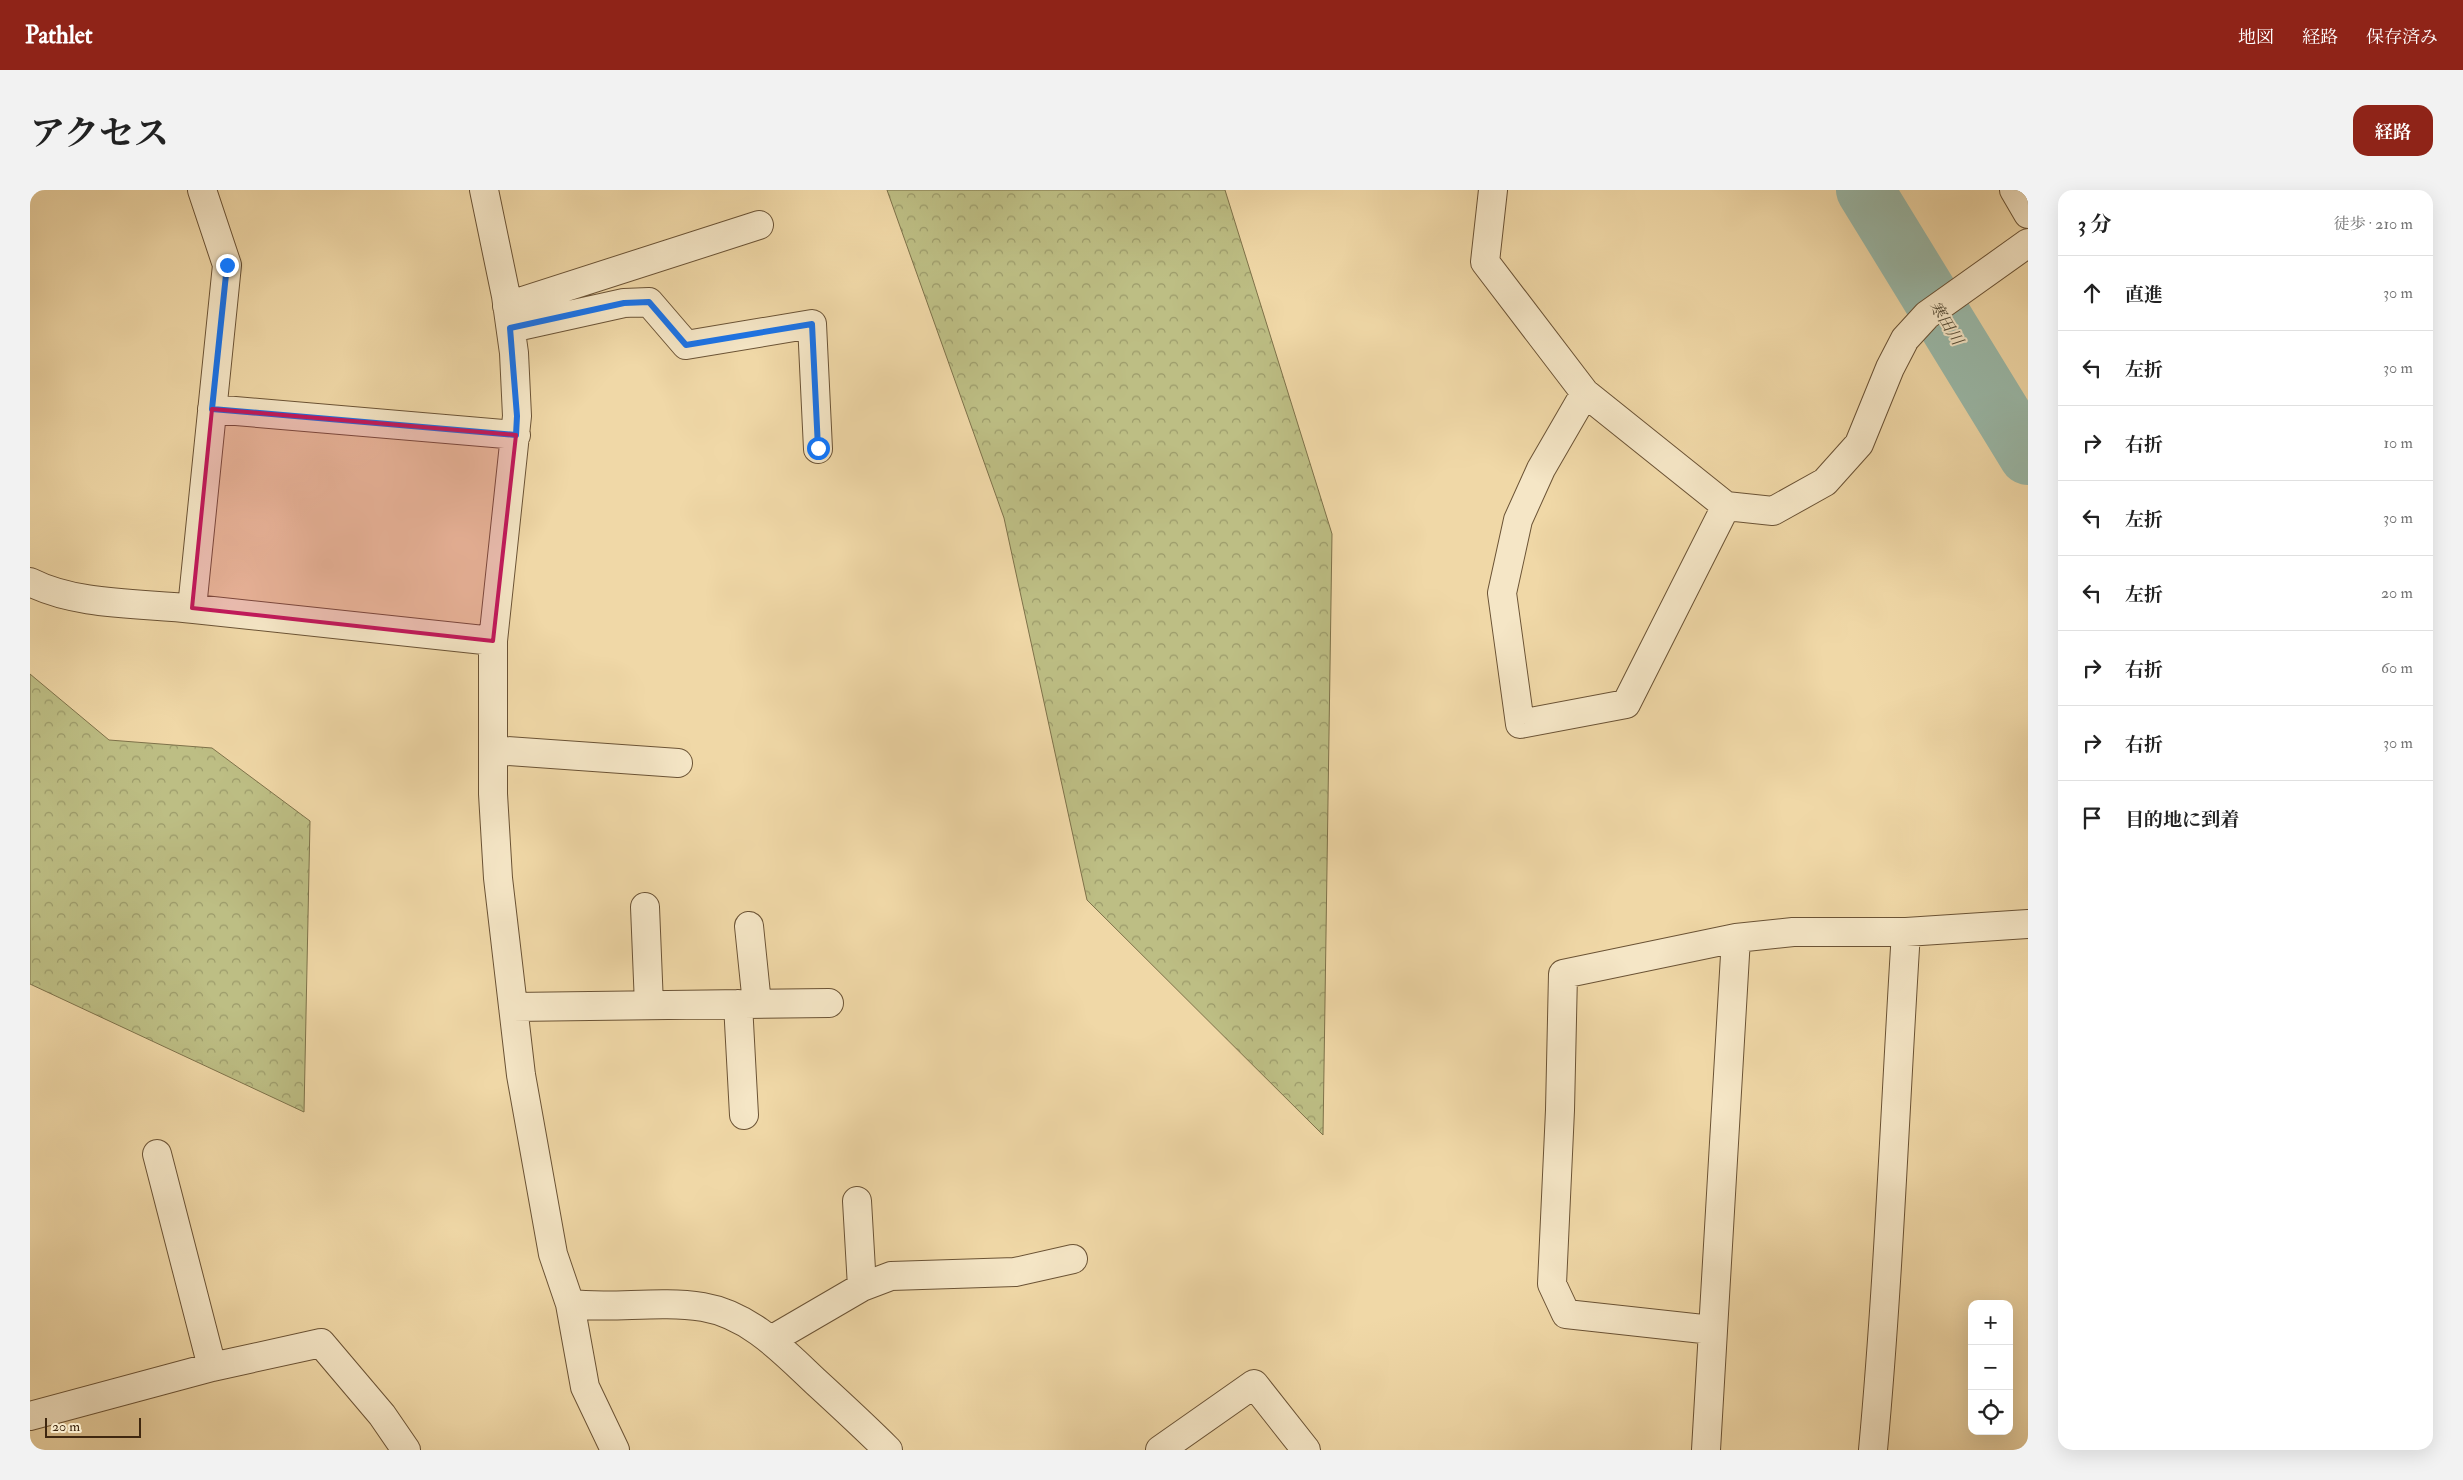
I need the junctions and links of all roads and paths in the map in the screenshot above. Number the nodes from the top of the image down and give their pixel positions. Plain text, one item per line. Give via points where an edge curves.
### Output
1 (202, 190) edge
2 (484, 190) edge
3 (1492, 190) edge
4 (2014, 190) edge
5 (2028, 214) edge
6 (759, 225) dead end
7 (2028, 243) edge
8 (509, 317) junction
9 (1585, 393) junction
10 (212, 409) junction
11 (516, 435) junction
12 (818, 448) dead end
13 (1726, 506) junction
14 (30, 582) edge
15 (192, 608) junction
16 (493, 641) junction
17 (493, 750) junction
18 (678, 763) dead end
19 (645, 907) dead end
20 (2028, 924) edge
21 (749, 926) dead end
22 (1906, 932) junction
23 (1736, 938) junction
24 (829, 1003) dead end
25 (748, 1004) junction
26 (649, 1005) junction
27 (513, 1007) junction
28 (744, 1115) dead end
29 (157, 1154) dead end
30 (857, 1201) dead end
31 (1073, 1259) dead end
32 (862, 1287) junction
33 (570, 1304) junction
34 (1712, 1330) junction
35 (771, 1340) junction
36 (212, 1367) junction
37 (30, 1416) edge
38 (406, 1450) edge
39 (615, 1450) edge
40 (888, 1450) edge
41 (1160, 1450) edge
42 (1306, 1450) edge
43 (1706, 1450) edge
44 (1873, 1450) edge

1 - 10 street via 227,265
2 - 8 street
3 - 9 street via 1485,262
4 - 5 street
6 - 8 street
7 - 13 street via 1927,315 1905,339 1886,376 1859,444 1825,482 1773,511
8 - 11 street
8 - 12 street via 649,302 686,345 812,324
9 - 13 street
9 - 13 street via 1542,469 1518,520 1502,593 1520,724 1626,704
10 - 11 street
10 - 15 street
11 - 16 street
14 - 15 street via 46,590 88,598
15 - 16 street
16 - 17 street
17 - 18 street
17 - 27 street via 498,878
19 - 26 street
20 - 22 street
21 - 25 street
22 - 23 street via 1793,932
22 - 44 street via 1885,1317
23 - 34 street
23 - 34 street via 1563,974 1552,1284 1566,1314
24 - 25 street
25 - 26 street
25 - 28 street
26 - 27 street
27 - 33 street via 521,1076 552,1254
29 - 36 street
30 - 32 street
31 - 32 street via 1015,1272 891,1276
32 - 35 street
33 - 35 street via 658,1303 704,1308 739,1318
33 - 39 street via 585,1387
34 - 43 street
35 - 40 street
36 - 37 street
36 - 38 street via 321,1343 382,1414
41 - 42 street via 1254,1384

